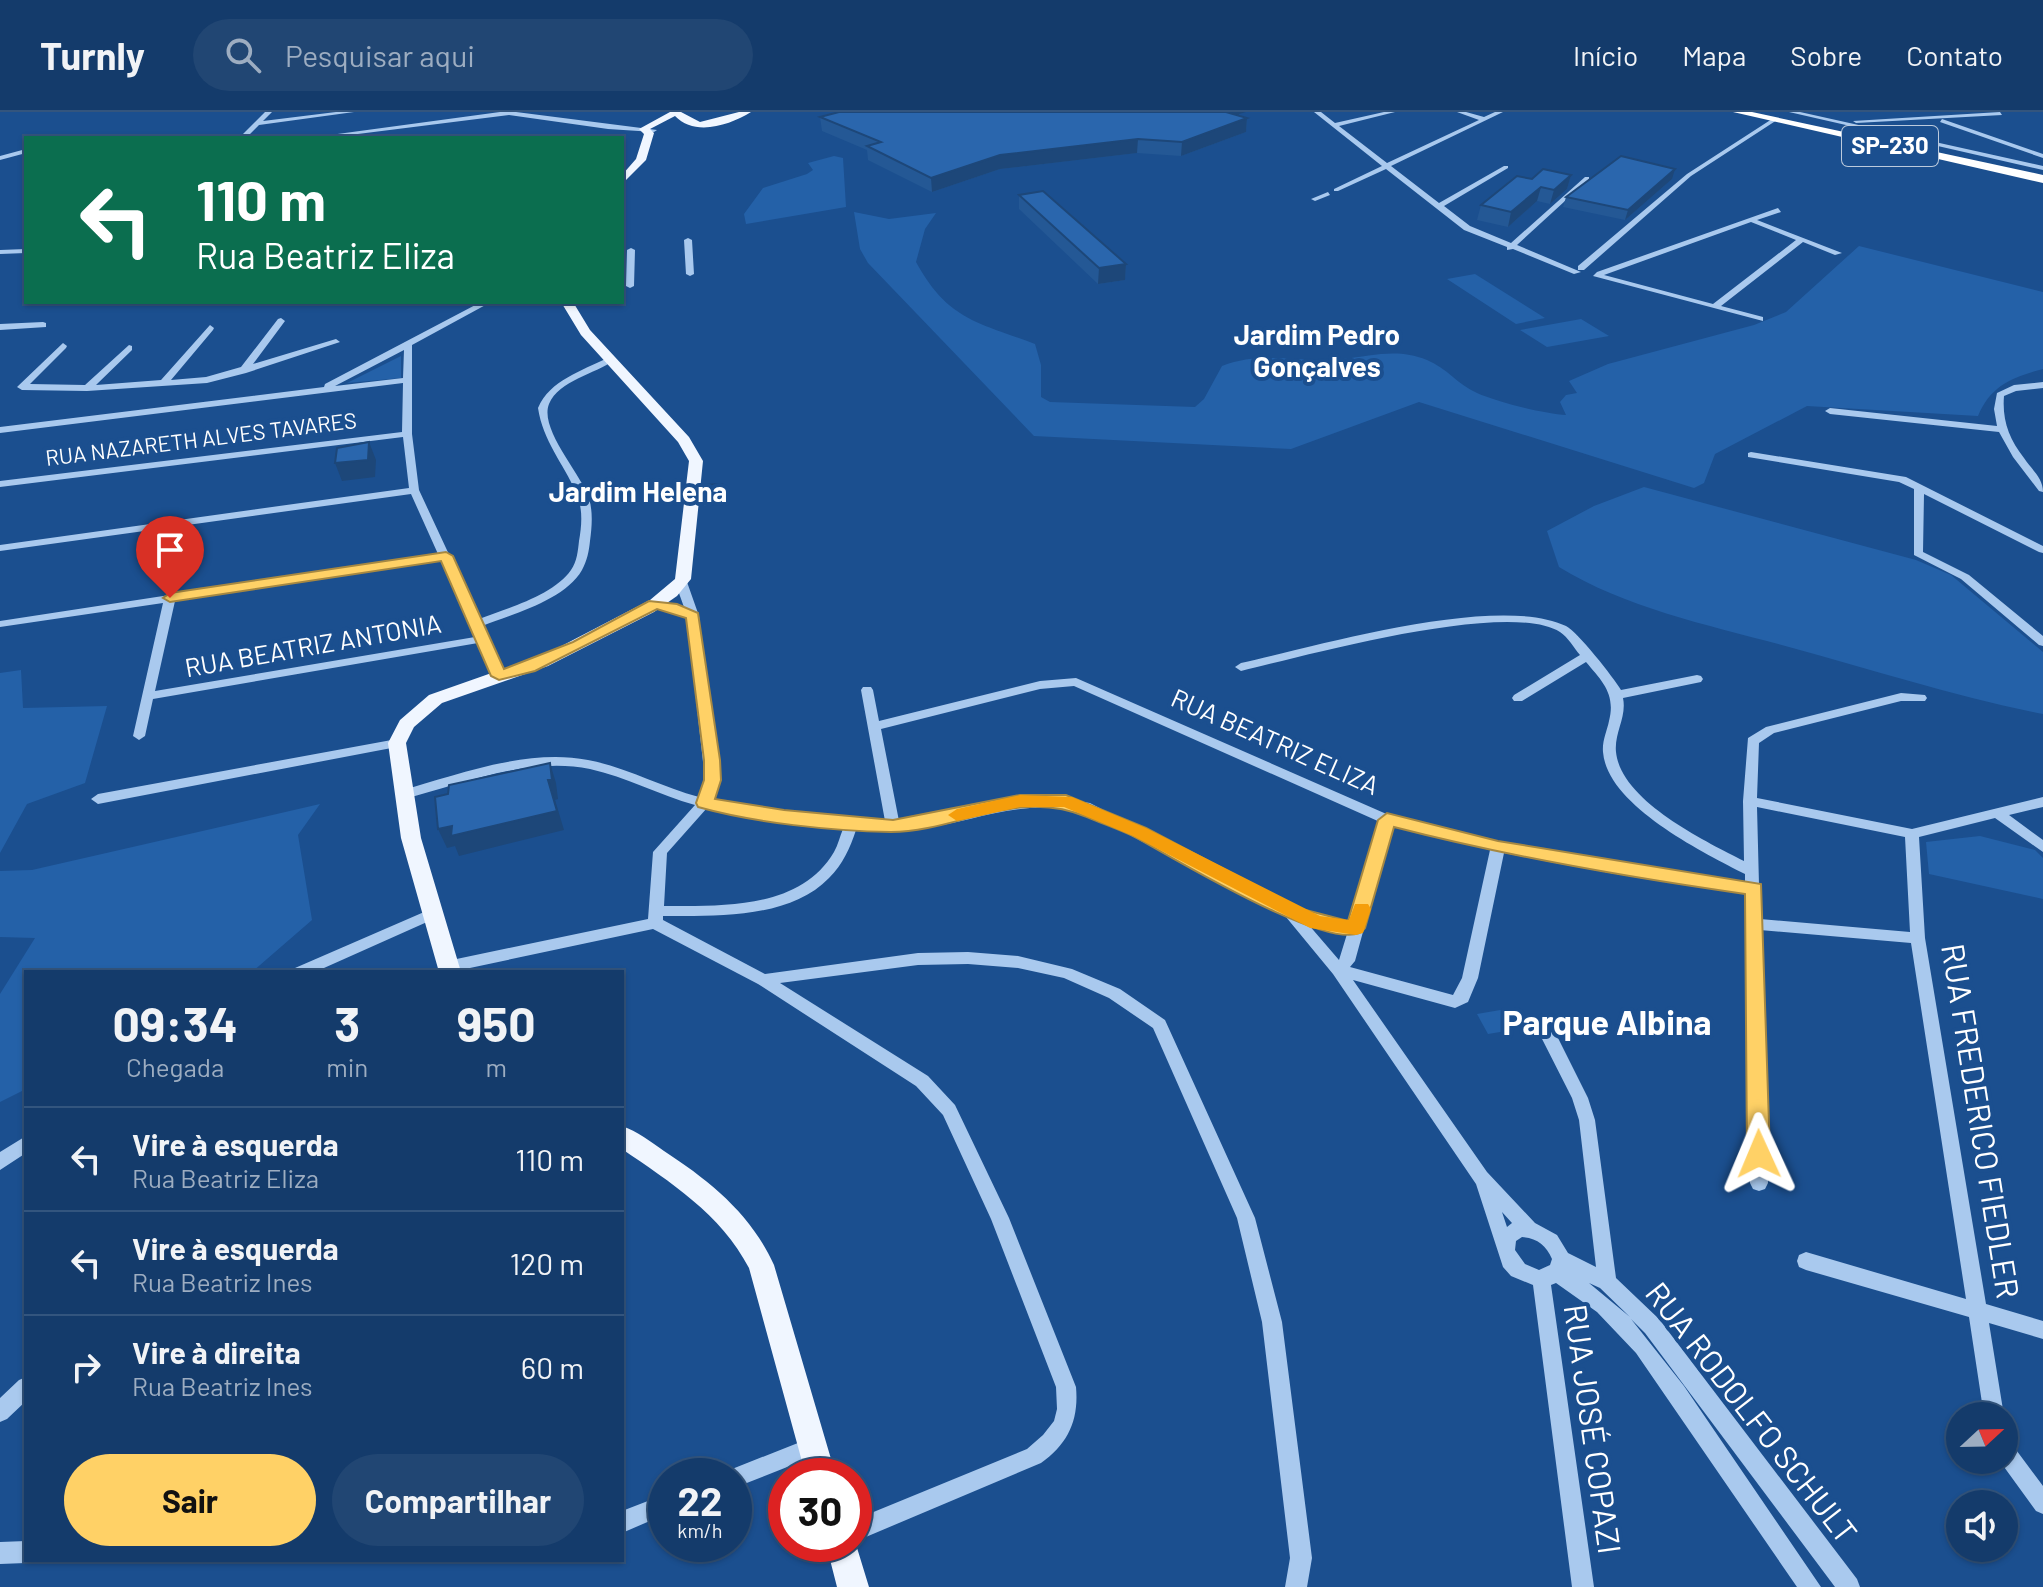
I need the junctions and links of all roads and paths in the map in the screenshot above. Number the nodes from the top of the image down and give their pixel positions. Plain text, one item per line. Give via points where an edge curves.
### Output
1 (269, 112) edge
2 (351, 112) edge
3 (503, 112) edge
4 (718, 112) edge
5 (747, 112) edge
6 (1317, 112) edge
7 (1392, 112) edge
8 (1460, 112) edge
9 (1500, 112) edge
10 (1738, 112) edge
11 (1761, 112) edge
12 (1902, 112) edge
13 (509, 113) edge
14 (1997, 113) edge
15 (678, 115) edge
16 (1773, 116) edge
17 (1793, 116) edge
18 (1925, 118) junction
19 (1483, 119) junction
20 (1836, 122) junction
21 (255, 124) junction
22 (1334, 125) junction
23 (650, 129) junction
24 (244, 136) edge
25 (327, 136) edge
26 (24, 152) edge
27 (2043, 156) edge
28 (0, 158) edge
29 (1386, 166) junction
30 (1506, 167) dead end
31 (2043, 172) edge
32 (1587, 178) edge
33 (624, 179) edge
34 (1315, 199) dead end
35 (1439, 206) junction
36 (1778, 210) dead end
37 (1751, 220) junction
38 (1802, 239) junction
39 (688, 240) dead end
40 (1510, 248) junction
41 (631, 250) dead end
42 (24, 251) edge
43 (0, 252) edge
44 (1838, 253) dead end
45 (1579, 270) junction
46 (690, 274) dead end
47 (1598, 275) junction
48 (630, 286) dead end
49 (483, 304) edge
50 (568, 304) edge
51 (1715, 307) junction
52 (1760, 319) dead end
53 (281, 321) dead end
54 (43, 325) dead end
55 (0, 327) edge
56 (210, 328) dead end
57 (336, 342) dead end
58 (408, 344) junction
59 (63, 346) dead end
60 (129, 348) dead end
61 (610, 360) junction
62 (242, 372) junction
63 (207, 380) junction
64 (406, 380) junction
65 (163, 384) junction
66 (2043, 385) edge
67 (87, 388) junction
68 (321, 390) junction
69 (202, 405) junction
70 (1830, 411) dead end
71 (13, 428) junction
72 (2000, 429) junction
73 (0, 430) edge
74 (407, 434) junction
75 (0, 442) edge
76 (1751, 455) dead end
77 (0, 484) edge
78 (1919, 487) junction
79 (2043, 489) edge
80 (414, 490) junction
81 (0, 548) edge
82 (2043, 550) edge
83 (446, 556) junction
84 (681, 582) junction
85 (170, 598) junction
86 (654, 604) junction
87 (693, 616) junction
88 (0, 624) edge
89 (477, 624) junction
90 (483, 639) junction
91 (2043, 642) edge
92 (1587, 656) junction
93 (1241, 667) dead end
94 (499, 676) junction
95 (1697, 679) dead end
96 (867, 690) dead end
97 (1617, 695) junction
98 (150, 696) junction
99 (1518, 698) dead end
100 (1921, 698) dead end
101 (876, 726) junction
102 (139, 736) dead end
103 (397, 743) junction
104 (404, 794) junction
105 (98, 799) dead end
106 (1750, 801) junction
107 (2043, 802) edge
108 (704, 803) junction
109 (1998, 814) junction
110 (1387, 820) junction
111 (852, 823) junction
112 (893, 826) junction
113 (1912, 834) junction
114 (1498, 847) junction
115 (2043, 847) edge
116 (1754, 880) junction
117 (1291, 913) junction
118 (431, 914) junction
119 (656, 917) junction
120 (1755, 924) junction
121 (1356, 928) junction
122 (1918, 938) junction
123 (448, 969) edge
124 (305, 970) edge
125 (1338, 970) junction
126 (763, 980) junction
127 (1547, 1033) dead end
128 (624, 1137) edge
129 (24, 1144) edge
130 (0, 1162) edge
131 (1481, 1177) junction
132 (1759, 1183) dead end
133 (1528, 1228) junction
134 (1504, 1245) junction
135 (1806, 1261) dead end
136 (1553, 1270) junction
137 (1607, 1282) junction
138 (1979, 1311) junction
139 (2043, 1330) edge
140 (24, 1389) edge
141 (1992, 1402) edge
142 (0, 1412) edge
143 (813, 1447) junction
144 (816, 1458) edge
145 (2018, 1469) edge
146 (752, 1471) edge
147 (2043, 1504) edge
148 (648, 1511) edge
149 (624, 1521) edge
150 (872, 1524) edge
151 (24, 1552) edge
152 (0, 1553) edge
153 (846, 1562) edge
154 (853, 1587) edge
155 (1296, 1587) edge
156 (1583, 1587) edge
157 (1810, 1587) edge
158 (1849, 1587) edge

1 - 21 street
2 - 21 street
3 - 13 street
4 - 15 main road
5 - 15 main road via 700,126
6 - 22 street
7 - 22 street
8 - 19 street
9 - 19 street
10 - 16 highway, SP-230
11 - 17 highway, SP-230
12 - 18 street
13 - 23 street
13 - 25 street
14 - 18 street
15 - 23 main road
16 - 17 highway
16 - 31 highway, SP-230
16 - 45 street via 1689,175
17 - 20 street
17 - 31 highway, SP-230
18 - 20 street
18 - 27 street
19 - 29 street
20 - 31 street
21 - 24 street
22 - 29 street
23 - 33 main road via 641,160
26 - 28 street
29 - 34 street
29 - 35 street
30 - 35 street
32 - 40 street
35 - 40 street via 1467,228
36 - 37 street
37 - 38 street
37 - 47 street
38 - 44 street
38 - 51 street
39 - 46 street
40 - 45 street
41 - 48 street
42 - 43 street
45 - 47 street
47 - 51 street
49 - 58 street
50 - 61 main road
51 - 52 street
53 - 62 street
54 - 55 street
56 - 65 street
57 - 62 street
58 - 64 street
58 - 68 street
59 - 67 street via 21,384 31,389
60 - 67 street
61 - 84 main road via 684,440 696,461
61 - 89 street via 565,384 543,408 551,443 582,492 587,510 581,564 561,584
62 - 63 street
63 - 65 street
63 - 69 street
64 - 68 street
64 - 74 street
65 - 67 street
66 - 72 street via 2000,395
68 - 69 street
69 - 71 street
70 - 72 street
71 - 73 street
71 - 75 street
72 - 79 street
74 - 77 street, RUA NAZARETH ALVES TAVARES
74 - 80 street
76 - 78 street via 1883,475
78 - 82 street
78 - 91 street via 1918,553 1965,577
80 - 81 street
80 - 83 street
83 - 85 street
83 - 89 street
84 - 86 main road
84 - 87 street
85 - 88 street
85 - 98 street
86 - 87 street
86 - 94 main road via 578,645
87 - 108 street via 712,760
89 - 90 street
90 - 94 street
90 - 98 street, RUA BEATRIZ ANTONIA
92 - 93 street via 1563,629 1539,620 1467,620
92 - 97 street
92 - 99 street
94 - 103 main road via 425,705 408,720
95 - 97 street
96 - 101 street
97 - 116 street via 1609,749 1614,771 1630,791
98 - 102 street
100 - 106 street via 1901,697 1759,734 1753,741
101 - 110 street, RUA BEATRIZ ELIZA via 1040,685 1076,682
101 - 112 street
103 - 104 main road
103 - 105 street
104 - 108 street via 557,761 592,766
104 - 118 main road
106 - 113 street
106 - 116 street
107 - 109 street
108 - 111 street
108 - 119 street via 660,852
109 - 113 street
109 - 115 street
110 - 114 street, RUA BEATRIZ ELIZA
110 - 121 street
111 - 112 street
111 - 119 street via 847,846 825,877 782,901
112 - 117 street via 1020,801 1066,801 1139,832
113 - 122 street, RUA FREDERICO FIEDLER
114 - 116 street, RUA BEATRIZ ELIZA via 1610,868
114 - 125 street via 1462,998 1455,1002
116 - 120 street
117 - 121 street
117 - 125 street
118 - 123 main road
118 - 124 street
119 - 123 street
119 - 126 street
120 - 122 street
120 - 132 street
121 - 125 street via 1347,961
122 - 138 street, RUA FREDERICO FIEDLER
125 - 131 street
126 - 150 street via 922,1081 949,1110 1000,1218 1066,1387 1064,1425 1053,1443 1016,1464
126 - 155 street via 897,960 1019,962 1103,985 1159,1024 1246,1218 1272,1322 1301,1558
127 - 137 street via 1587,1120
128 - 143 main road via 685,1180 745,1233 761,1265
129 - 130 street
131 - 133 street
131 - 134 street
133 - 134 street via 1512,1232
133 - 136 street via 1547,1236
134 - 136 street via 1515,1269
135 - 138 street
136 - 137 street, RUA RODOLFO SCHULT
136 - 156 street, RUA JOSÉ COPAZI
136 - 157 street, RUA RODOLFO SCHULT via 1622,1319
137 - 158 street, RUA RODOLFO SCHULT via 1661,1338
138 - 139 street
138 - 141 street, RUA FREDERICO FIEDLER
140 - 142 street
143 - 144 main road
143 - 146 street
145 - 147 street
148 - 149 street
151 - 152 street
153 - 154 main road

